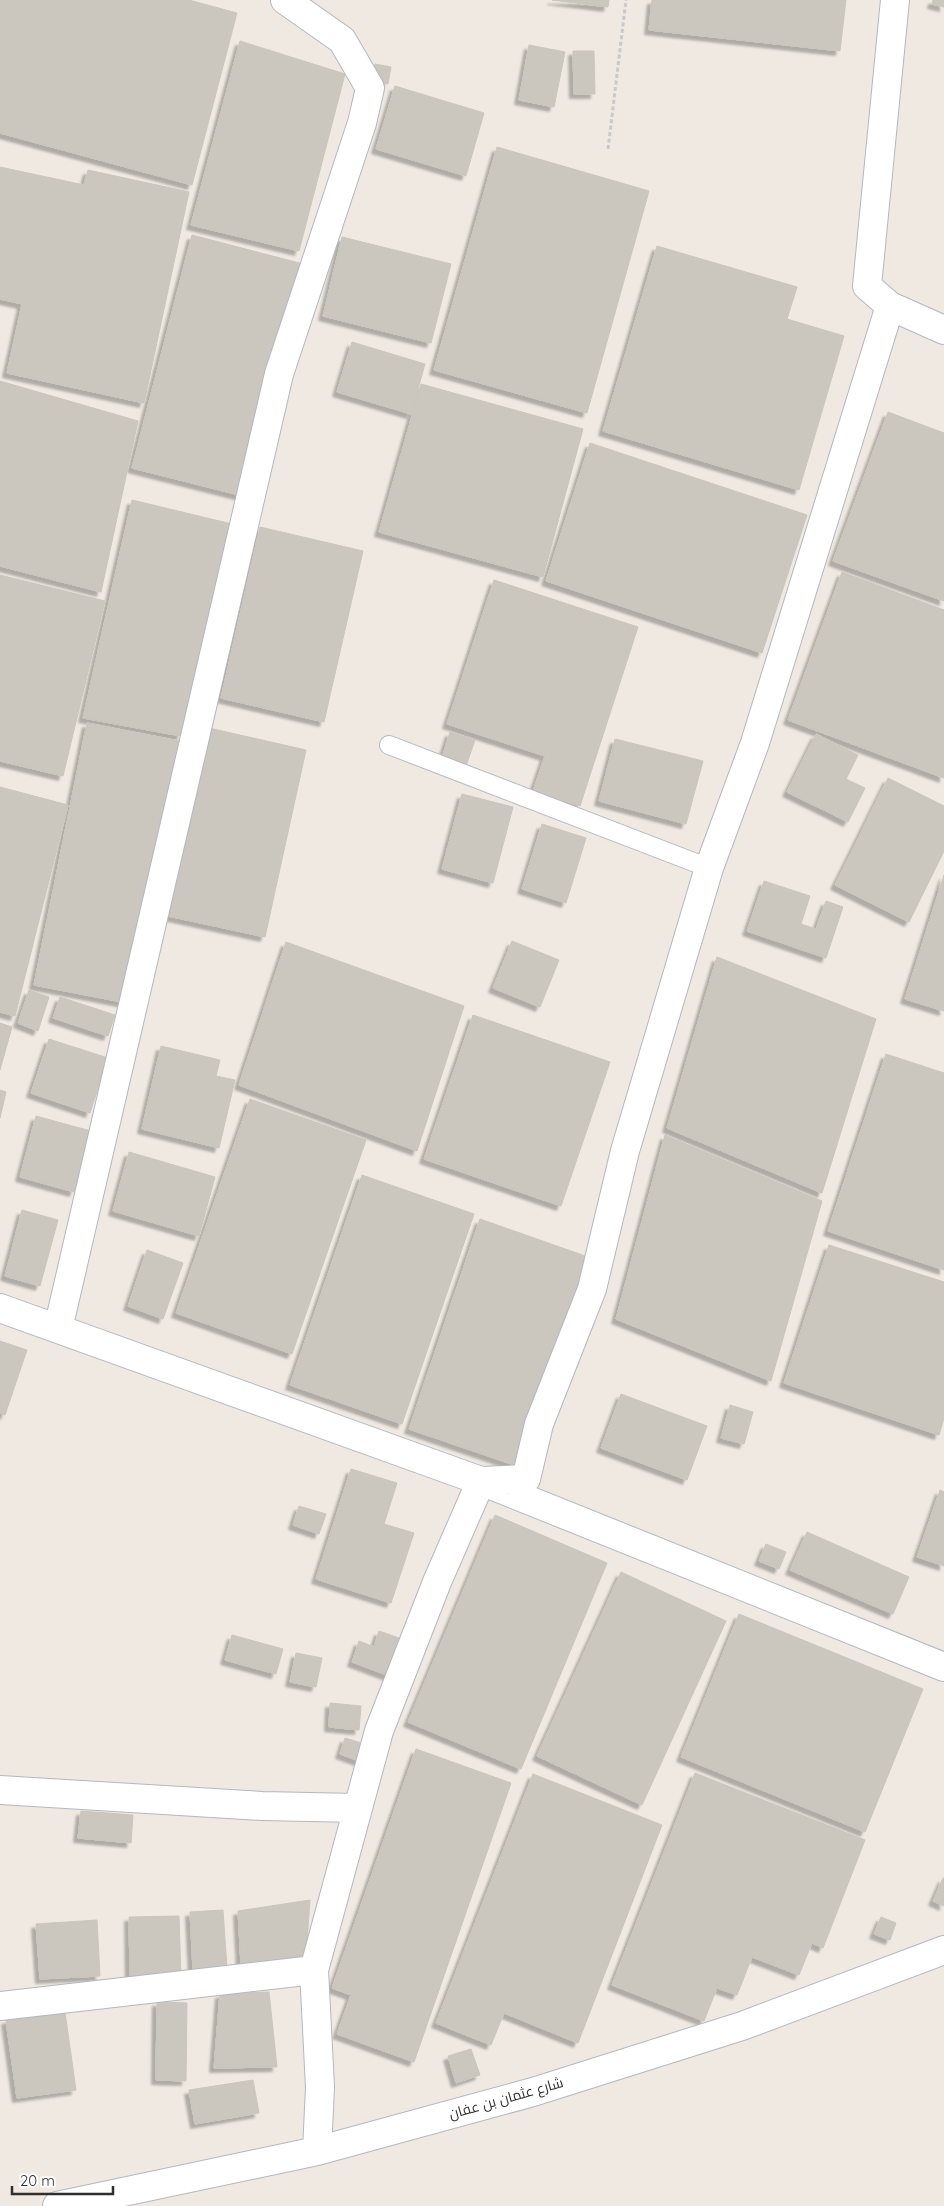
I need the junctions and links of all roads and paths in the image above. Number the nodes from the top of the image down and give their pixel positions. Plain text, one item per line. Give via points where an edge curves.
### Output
1 (285, 0) edge
2 (626, 0) edge
3 (895, 0) edge
4 (608, 149) dead end
5 (890, 306) junction
6 (944, 330) edge
7 (389, 744) dead end
8 (709, 868) junction
9 (0, 1308) edge
10 (58, 1329) junction
11 (480, 1481) junction
12 (944, 1668) edge
13 (0, 1790) edge
14 (357, 1808) junction
15 (944, 1950) edge
16 (314, 1970) junction
17 (0, 2006) edge
18 (317, 2151) junction
19 (57, 2206) edge

1 - 10 street via 342,40 370,88 362,123 279,374
2 - 4 path
3 - 5 street via 867,286
5 - 6 street
5 - 8 street via 755,744
7 - 8 lane
8 - 11 street via 624,1151 592,1290 539,1424 526,1480
9 - 10 street
10 - 11 street
11 - 12 street
11 - 14 street via 379,1731
13 - 14 street via 262,1806
14 - 16 street
15 - 18 street, شارع عثمان بن عفان via 742,2026 533,2092
16 - 17 street
16 - 18 street via 320,2087
18 - 19 street, شارع عثمان بن عفان

